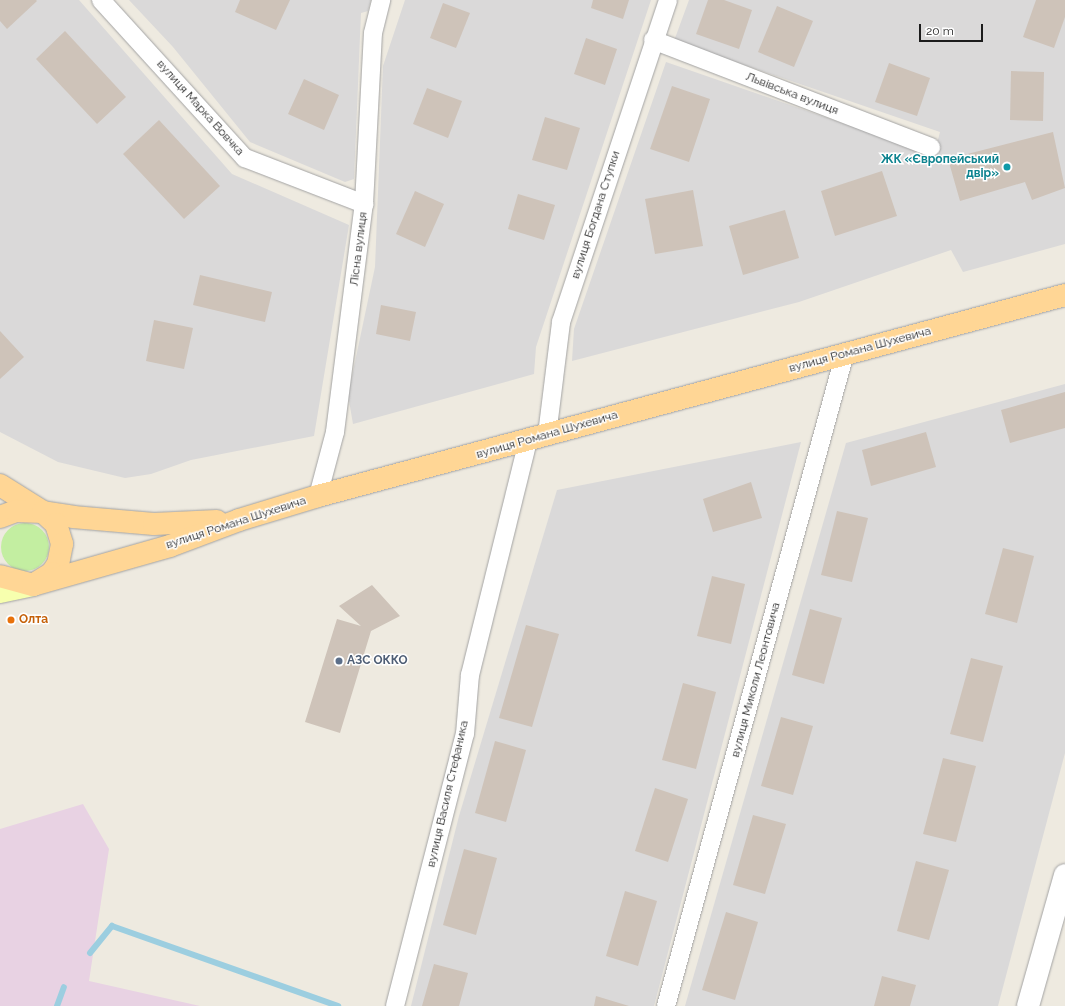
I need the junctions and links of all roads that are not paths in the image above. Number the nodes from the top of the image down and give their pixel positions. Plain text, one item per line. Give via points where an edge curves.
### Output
1 (101, 0) edge
2 (381, 0) edge
3 (668, 0) edge
4 (653, 40) junction
5 (931, 147) dead end
6 (364, 204) junction
7 (1065, 295) edge
8 (845, 353) junction
9 (538, 438) junction
10 (0, 485) edge
11 (318, 496) junction
12 (43, 512) junction
13 (0, 517) edge
14 (239, 520) junction
15 (0, 576) edge
16 (33, 585) junction
17 (0, 592) edge
18 (1065, 875) edge
19 (395, 1006) edge
20 (666, 1006) edge
21 (1028, 1006) edge

1 - 6 street, вулиця Марка Вовчка via 245,158
2 - 6 street, Лісна вулиця via 372,33
3 - 4 street, вулиця Богдана Ступки
4 - 5 street, Львівська вулиця
4 - 9 street, вулиця Богдана Ступки via 560,322
6 - 11 street, Лісна вулиця via 335,432
7 - 8 main road, вулиця Романа Шухевича
8 - 9 main road, вулиця Романа Шухевича
8 - 20 street, вулиця Миколи Леонтовича
9 - 11 main road, вулиця Романа Шухевича
9 - 19 street, вулиця Василя Стефаника via 470,675 465,734
10 - 12 main road
11 - 14 main road, вулиця Романа Шухевича
12 - 13 main road via 16,511
12 - 14 main road via 154,524
12 - 16 main road via 60,534 61,555 52,573
14 - 16 main road, вулиця Романа Шухевича via 170,546
15 - 16 main road
16 - 17 main road
18 - 21 street

